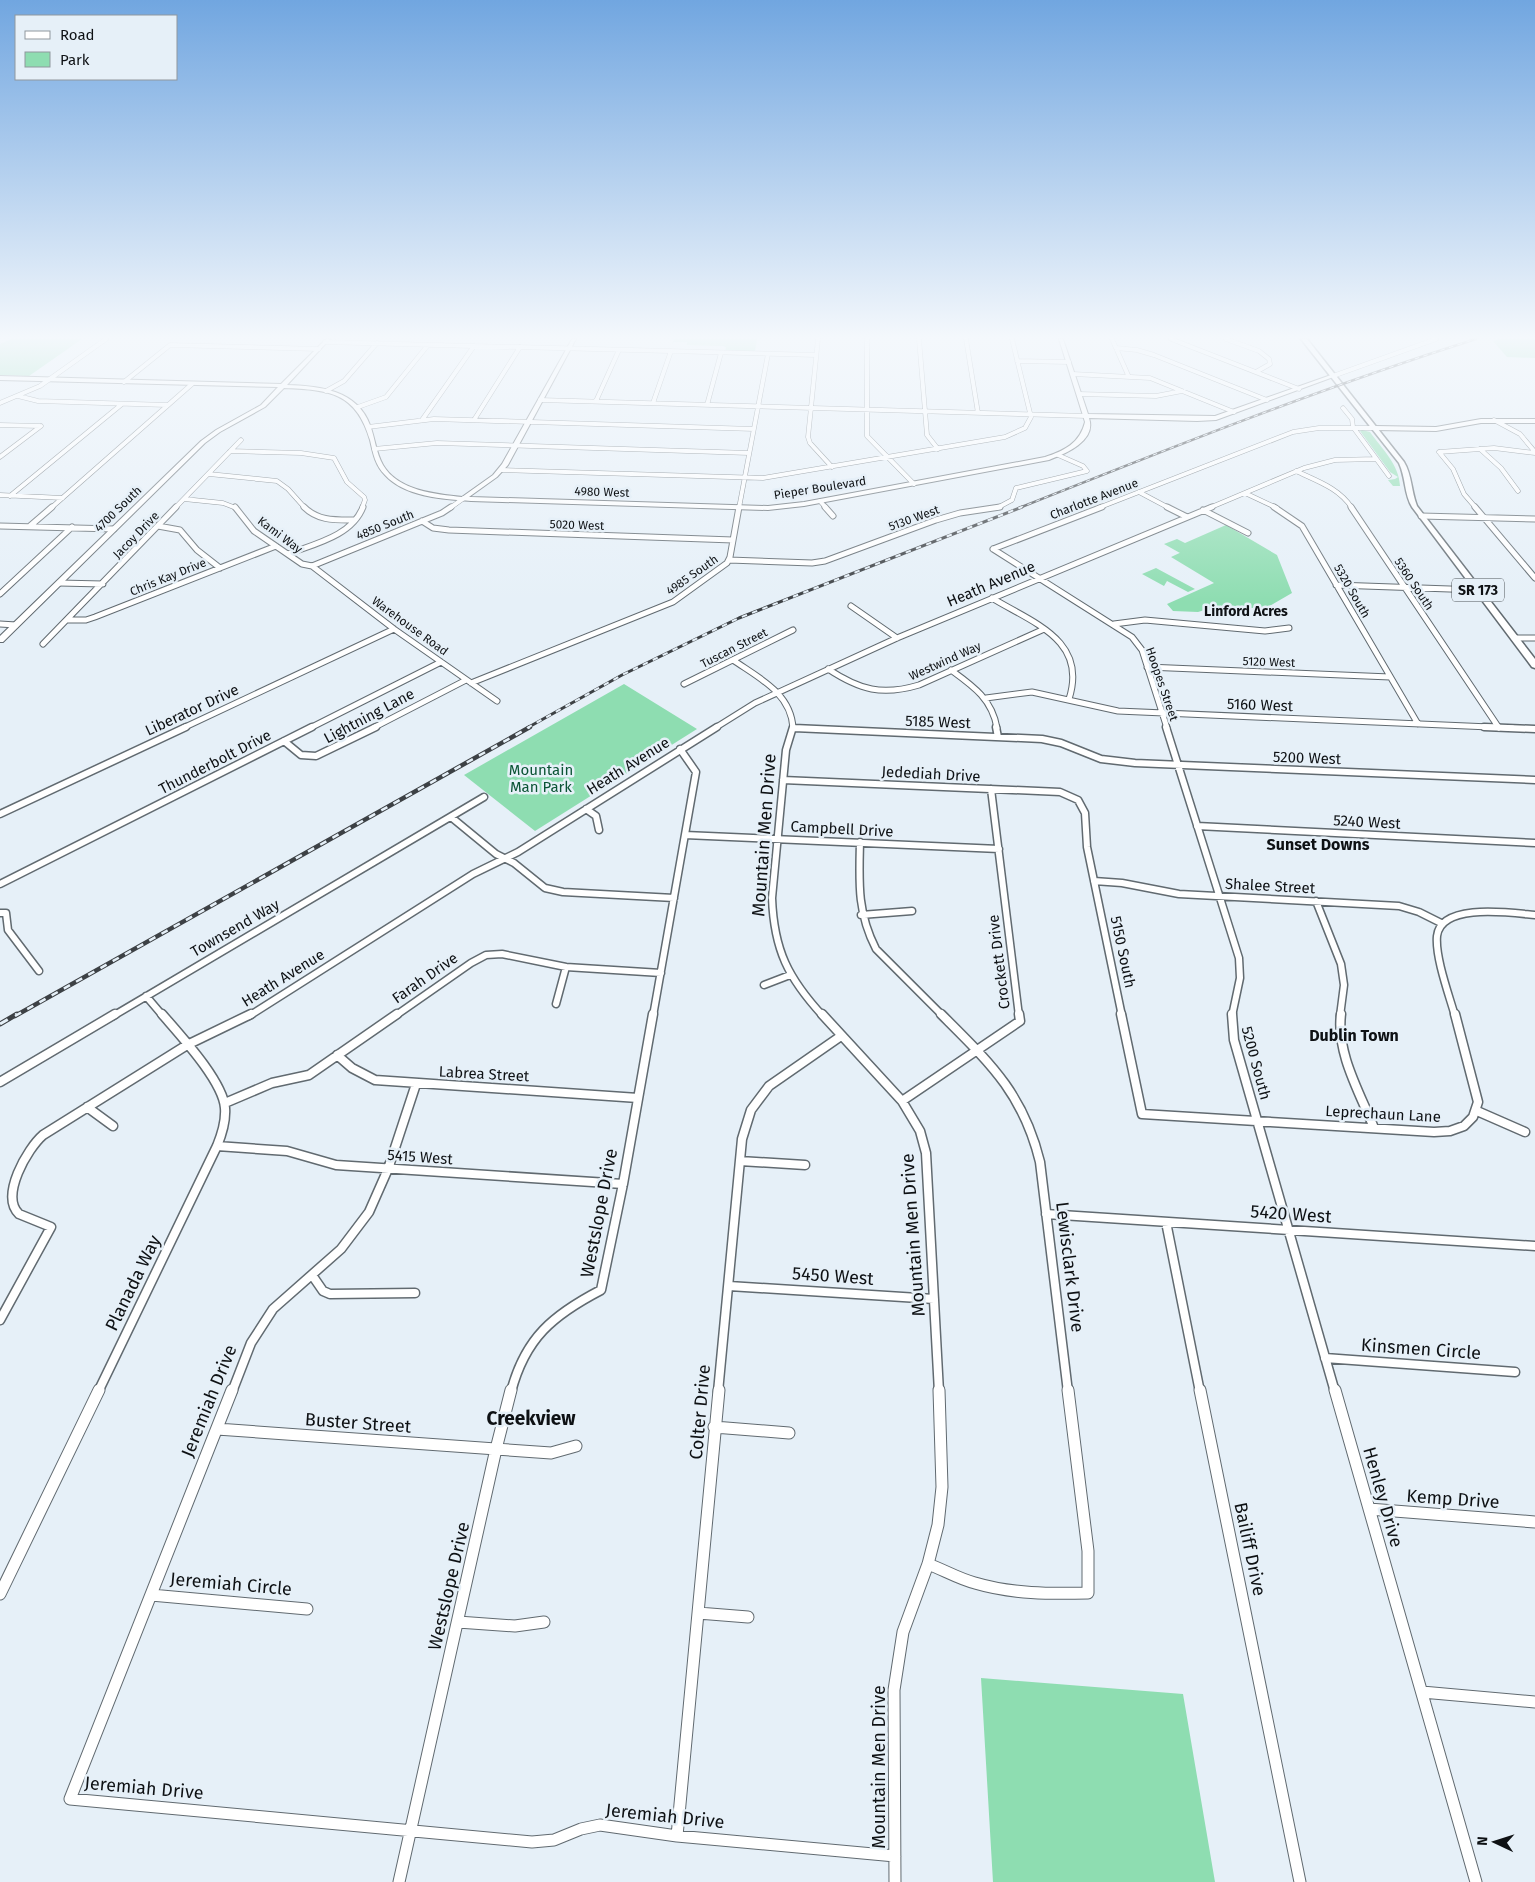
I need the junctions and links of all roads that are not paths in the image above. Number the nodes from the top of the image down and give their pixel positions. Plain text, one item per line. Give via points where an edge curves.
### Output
1 (40, 427) edge
2 (94, 427) edge
3 (142, 427) edge
4 (226, 427) edge
5 (368, 427) edge
6 (525, 427) edge
7 (684, 427) edge
8 (809, 427) edge
9 (867, 427) edge
10 (926, 427) edge
11 (1026, 427) edge
12 (1087, 427) edge
13 (1353, 427) junction
14 (1450, 427) edge
15 (1507, 427) edge
16 (1375, 428) junction
17 (754, 429) joint
18 (241, 440) dead end
19 (516, 445) junction
20 (374, 449) junction
21 (938, 449) junction
22 (1480, 449) junction
23 (230, 451) junction
24 (0, 452) edge
25 (6, 452) junction
26 (1535, 452) edge
27 (750, 453) junction
28 (1058, 455) junction
29 (0, 457) edge
30 (888, 458) junction
31 (1376, 459) junction
32 (832, 467) junction
33 (501, 470) junction
34 (1296, 471) junction
35 (209, 474) junction
36 (1389, 476) dead end
37 (744, 478) junction
38 (914, 484) junction
39 (1518, 491) dead end
40 (1139, 492) junction
41 (1245, 493) junction
42 (0, 496) edge
43 (10, 496) junction
44 (62, 498) junction
45 (464, 498) junction
46 (184, 499) junction
47 (820, 501) junction
48 (739, 508) junction
49 (1203, 510) junction
50 (833, 516) dead end
51 (1422, 516) junction
52 (1187, 517) junction
53 (1484, 518) junction
54 (1535, 519) edge
55 (354, 520) junction
56 (422, 521) junction
57 (0, 526) edge
58 (30, 526) junction
59 (158, 526) junction
60 (72, 527) junction
61 (114, 529) junction
62 (1248, 533) dead end
63 (733, 540) junction
64 (276, 546) junction
65 (993, 549) joint
66 (288, 554) junction
67 (729, 560) junction
68 (312, 566) junction
69 (220, 568) junction
70 (1040, 578) junction
71 (1535, 578) edge
72 (62, 580) junction
73 (107, 580) junction
74 (102, 584) junction
75 (1336, 585) junction
76 (1404, 587) junction
77 (1478, 590) junction
78 (0, 594) edge
79 (992, 598) junction
80 (851, 606) dead end
81 (67, 620) junction
82 (0, 624) edge
83 (16, 624) junction
84 (1114, 624) junction
85 (1289, 628) dead end
86 (394, 629) junction
87 (793, 630) dead end
88 (1042, 630) junction
89 (897, 638) junction
90 (1514, 638) junction
91 (1535, 638) edge
92 (0, 640) edge
93 (43, 644) dead end
94 (733, 660) junction
95 (441, 662) junction
96 (1535, 665) edge
97 (1147, 667) junction
98 (828, 669) junction
99 (951, 670) junction
100 (1390, 677) junction
101 (468, 681) junction
102 (684, 684) dead end
103 (778, 692) junction
104 (986, 698) junction
105 (1069, 699) junction
106 (497, 701) dead end
107 (1162, 713) junction
108 (1418, 724) junction
109 (794, 728) junction
110 (1499, 728) junction
111 (1535, 729) edge
112 (998, 737) junction
113 (284, 741) junction
114 (680, 749) junction
115 (1080, 750) joint
116 (1178, 765) junction
117 (783, 780) junction
118 (1535, 780) edge
119 (992, 789) junction
120 (484, 797) dead end
121 (1076, 798) joint
122 (586, 808) junction
123 (0, 814) edge
124 (451, 817) junction
125 (1197, 826) junction
126 (599, 830) dead end
127 (684, 835) junction
128 (777, 838) junction
129 (860, 842) junction
130 (1535, 843) edge
131 (999, 849) junction
132 (504, 858) junction
133 (1094, 881) junction
134 (0, 884) edge
135 (1219, 896) junction
136 (674, 898) junction
137 (1316, 902) junction
138 (912, 911) dead end
139 (0, 913) edge
140 (861, 915) junction
141 (1535, 915) edge
142 (1443, 924) junction
143 (566, 967) junction
144 (39, 971) dead end
145 (661, 972) junction
146 (790, 975) junction
147 (764, 985) dead end
148 (146, 996) junction
149 (556, 1004) dead end
150 (841, 1036) junction
151 (186, 1046) junction
152 (976, 1049) junction
153 (337, 1055) junction
154 (0, 1082) edge
155 (416, 1084) junction
156 (638, 1098) junction
157 (902, 1101) junction
158 (225, 1104) junction
159 (87, 1107) junction
160 (1477, 1111) junction
161 (1142, 1114) joint
162 (1257, 1121) junction
163 (113, 1126) dead end
164 (1374, 1128) junction
165 (1525, 1132) dead end
166 (217, 1146) junction
167 (740, 1161) junction
168 (805, 1165) dead end
169 (388, 1168) junction
170 (623, 1184) junction
171 (1046, 1214) junction
172 (1166, 1222) junction
173 (1288, 1230) junction
174 (1535, 1246) edge
175 (312, 1275) junction
176 (728, 1286) junction
177 (415, 1293) dead end
178 (934, 1300) junction
179 (0, 1320) edge
180 (1325, 1358) junction
181 (1515, 1372) dead end
182 (714, 1427) junction
183 (217, 1429) junction
184 (789, 1433) dead end
185 (576, 1446) dead end
186 (496, 1449) junction
187 (1369, 1509) junction
188 (1535, 1522) edge
189 (928, 1564) junction
190 (0, 1594) edge
191 (151, 1594) junction
192 (307, 1609) dead end
193 (698, 1613) junction
194 (748, 1617) dead end
195 (458, 1622) junction
196 (544, 1622) dead end
197 (1422, 1692) junction
198 (1535, 1702) edge
199 (410, 1830) junction
200 (677, 1836) junction
201 (895, 1856) junction
202 (399, 1882) edge
203 (896, 1882) edge
204 (1300, 1882) edge
205 (1476, 1882) edge

1 - 25 street
2 - 43 street
3 - 44 street
4 - 61 street, 4700 South via 203,442
5 - 20 street, 4980 West
6 - 19 street
7 - 17 street
8 - 32 street via 808,440
9 - 30 street via 867,436
10 - 21 street via 928,438
11 - 21 street via 1013,435
12 - 28 street, Pieper Boulevard via 1082,440
13 - 16 street, Charlotte Avenue
13 - 31 street
13 - 40 street, Charlotte Avenue via 1293,432
14 - 16 street
15 - 26 street via 1520,434
16 - 51 main road, SR 173 via 1405,468 1409,497
17 - 27 street, 4985 South
18 - 23 street, Jacoy Drive
19 - 20 street via 428,443
19 - 27 street
19 - 33 street
20 - 45 street, 4980 West via 382,468 400,483 424,492
21 - 30 street
22 - 26 street
22 - 39 street
22 - 53 street via 1439,452 1453,469 1464,494
23 - 35 street, Jacoy Drive
23 - 55 street via 332,456 344,479 365,500
24 - 25 street
25 - 29 street
27 - 37 street, 4985 South
28 - 38 street, Pieper Boulevard
28 - 67 street, 5130 West via 1087,470 1016,488 1012,500 1001,506 982,512 953,514 825,561
30 - 32 street
30 - 38 street
31 - 34 street, Heath Avenue via 1335,460
31 - 36 street
32 - 37 street via 776,477
33 - 37 street
33 - 45 street
34 - 41 street, Heath Avenue
34 - 76 street, 5360 South via 1334,489 1345,498
35 - 46 street, Jacoy Drive
35 - 55 street via 277,481 287,486 303,507 315,516
37 - 48 street, 4985 South
38 - 47 street, Pieper Boulevard
40 - 52 street
40 - 65 street, Charlotte Avenue
41 - 49 street, Heath Avenue
41 - 75 street, 5320 South via 1298,522
42 - 43 street
43 - 44 street
44 - 58 street
45 - 48 street, 4980 West
45 - 56 street, 4850 South via 447,511
46 - 59 street, Jacoy Drive
46 - 64 street, Kami Way via 234,506 254,531
47 - 48 street, Pieper Boulevard via 778,508
47 - 50 street
48 - 63 street, 4985 South
49 - 52 street, Heath Avenue
49 - 62 street
51 - 53 street
51 - 77 main road, SR 173
52 - 70 street, Heath Avenue
53 - 54 street
53 - 71 street
55 - 66 street via 342,531
56 - 63 street, 5020 West via 433,528 449,530
56 - 68 street, 4850 South
57 - 58 street
58 - 60 street
59 - 69 street via 184,532 198,551
59 - 73 street, Jacoy Drive
60 - 61 street
60 - 78 street
61 - 72 street, 4700 South
63 - 67 street, 4985 South
64 - 66 street, Kami Way
64 - 69 street, Chris Kay Drive
65 - 70 street, Hoopes Street
66 - 68 street, Kami Way via 302,564
67 - 101 street, 4985 South via 673,602
68 - 86 street, Warehouse Road
69 - 81 street, Chris Kay Drive via 90,619
70 - 79 street, Heath Avenue
70 - 84 street, Hoopes Street
72 - 73 street
72 - 74 street
72 - 83 street, 4700 South
73 - 74 street, Jacoy Drive
74 - 81 street, Jacoy Drive
75 - 76 street
75 - 100 street, 5320 South
76 - 77 street
76 - 110 street, 5360 South
77 - 90 main road, SR 173
79 - 88 street
79 - 89 street, Heath Avenue
80 - 89 street
81 - 93 street, Jacoy Drive
82 - 83 street
83 - 92 street, 4700 South
84 - 85 street via 1137,620 1250,630
84 - 97 street, Hoopes Street via 1138,644
86 - 95 street, Warehouse Road
86 - 123 street, Liberator Drive
87 - 94 street, Tuscan Street
88 - 99 street, Westwind Way
88 - 105 street via 1063,645 1068,653 1074,676
89 - 98 street, Heath Avenue
90 - 91 street
90 - 96 main road, SR 173
94 - 102 street, Tuscan Street
94 - 103 street
95 - 101 street, Warehouse Road
95 - 113 street, Thunderbolt Drive
97 - 100 street, 5120 West
97 - 107 street, Hoopes Street
98 - 99 street, Westwind Way via 854,686 882,692 910,688
98 - 103 street, Heath Avenue
99 - 104 street
100 - 108 street, 5320 South
101 - 106 street, Warehouse Road
101 - 113 street, Lightning Lane via 322,754 301,756
103 - 109 street via 791,710
103 - 114 street, Heath Avenue via 733,715
104 - 105 street, 5160 West via 1032,692
104 - 112 street via 994,712
105 - 107 street, 5160 West via 1111,711
107 - 108 street, 5160 West
107 - 116 street, Hoopes Street
108 - 110 street, 5160 West
109 - 112 street, 5185 West
109 - 117 street, Mountain Men Drive via 786,750
110 - 111 street, 5160 West
112 - 115 street, 5185 West via 1052,741
113 - 134 street, Thunderbolt Drive
114 - 122 street, Heath Avenue
114 - 127 street, Westslope Drive via 696,772
115 - 116 street, 5200 West via 1109,761
116 - 118 street, 5200 West
116 - 125 street, Hoopes Street
117 - 119 street, Jedediah Drive
117 - 128 street, Mountain Men Drive
119 - 121 street, Jedediah Drive via 1060,792
119 - 131 street, Crockett Drive
120 - 124 street, Townsend Way
121 - 133 street, 5150 South via 1087,823 1086,838
122 - 126 street via 596,816
122 - 132 street, Heath Avenue
124 - 132 street
124 - 148 street, Townsend Way
125 - 130 street, 5240 West
125 - 135 street, Hoopes Street
127 - 128 street, Campbell Drive
127 - 136 street, Westslope Drive
128 - 129 street, Campbell Drive
128 - 146 street, Mountain Men Drive via 772,918
129 - 131 street, Campbell Drive
129 - 140 street, Lewisclark Drive
131 - 152 street, Crockett Drive via 1020,1021
132 - 136 street via 538,885 552,891
132 - 151 street, Heath Avenue via 473,874 249,1015
133 - 135 street, Shalee Street via 1179,894
133 - 161 street, 5150 South
135 - 137 street, Shalee Street
135 - 162 street, 5200 South via 1240,968 1232,1013 1233,1033
136 - 145 street, Westslope Drive
137 - 142 street, Shalee Street via 1399,906
137 - 164 street via 1344,976 1339,1015 1341,1038
138 - 140 street
139 - 144 street via 6,914 8,930
140 - 152 street, Lewisclark Drive via 880,954
141 - 142 street via 1474,913
142 - 160 street via 1437,940 1438,952 1475,1088
143 - 145 street, Farah Drive
143 - 149 street
143 - 153 street, Farah Drive via 502,954 486,955
145 - 156 street, Westslope Drive
146 - 147 street
146 - 150 street, Mountain Men Drive
148 - 151 street
148 - 154 street, Townsend Way
150 - 157 street, Mountain Men Drive
150 - 167 street, Colter Drive via 779,1077 760,1096 746,1124
151 - 158 street via 217,1086
151 - 159 street, Heath Avenue
152 - 157 street, Crockett Drive
152 - 171 street, Lewisclark Drive via 1008,1084 1024,1110 1040,1162
153 - 155 street, Labrea Street via 352,1068 375,1080
153 - 158 street, Farah Drive via 309,1075 272,1083
155 - 156 street, Labrea Street
155 - 169 street, Jeremiah Drive
156 - 170 street, Westslope Drive
157 - 178 street, Mountain Men Drive via 920,1131 926,1153
158 - 166 street, Planada Way via 224,1124
159 - 163 street
159 - 179 street, Heath Avenue via 32,1143 13,1164 6,1178 4,1193 14,1211 51,1227
160 - 164 street, Leprechaun Lane via 1469,1124 1450,1132
160 - 165 street
161 - 162 street, Leprechaun Lane
162 - 164 street, Leprechaun Lane
162 - 173 street, Henley Drive
166 - 169 street, 5415 West via 287,1151 324,1163
166 - 190 street, Planada Way
167 - 168 street
167 - 176 street, Colter Drive
169 - 170 street, 5415 West
169 - 175 street, Jeremiah Drive via 369,1212 356,1231
170 - 186 street, Westslope Drive via 600,1290 553,1320 530,1345 517,1368
171 - 172 street, 5420 West
171 - 189 street, Lewisclark Drive via 1088,1551 1088,1593 1054,1594 994,1588
172 - 173 street, 5420 West
172 - 204 street, Bailiff Drive
173 - 174 street, 5420 West
173 - 180 street, Henley Drive
175 - 177 street via 323,1291 330,1294
175 - 183 street, Jeremiah Drive via 262,1324 251,1343
176 - 178 street, 5450 West
176 - 182 street, Colter Drive
178 - 189 street, Mountain Men Drive via 942,1487 938,1525
180 - 181 street, Kinsmen Circle
180 - 187 street, Henley Drive
182 - 184 street
182 - 193 street, Colter Drive
183 - 186 street, Buster Street
183 - 191 street, Jeremiah Drive
185 - 186 street, Buster Street via 551,1453
186 - 195 street, Westslope Drive
187 - 188 street, Kemp Drive
187 - 197 street, Henley Drive
189 - 201 street, Mountain Men Drive via 903,1632 894,1690
191 - 192 street, Jeremiah Circle
191 - 199 street, Jeremiah Drive via 70,1799
193 - 194 street
193 - 200 street, Colter Drive
195 - 196 street via 515,1626
195 - 199 street, Westslope Drive
197 - 198 street
197 - 205 street, Henley Drive
199 - 200 street, Jeremiah Drive via 532,1842 554,1840 600,1825
199 - 202 street, Westslope Drive
200 - 201 street, Jeremiah Drive
201 - 203 street, Mountain Men Drive

